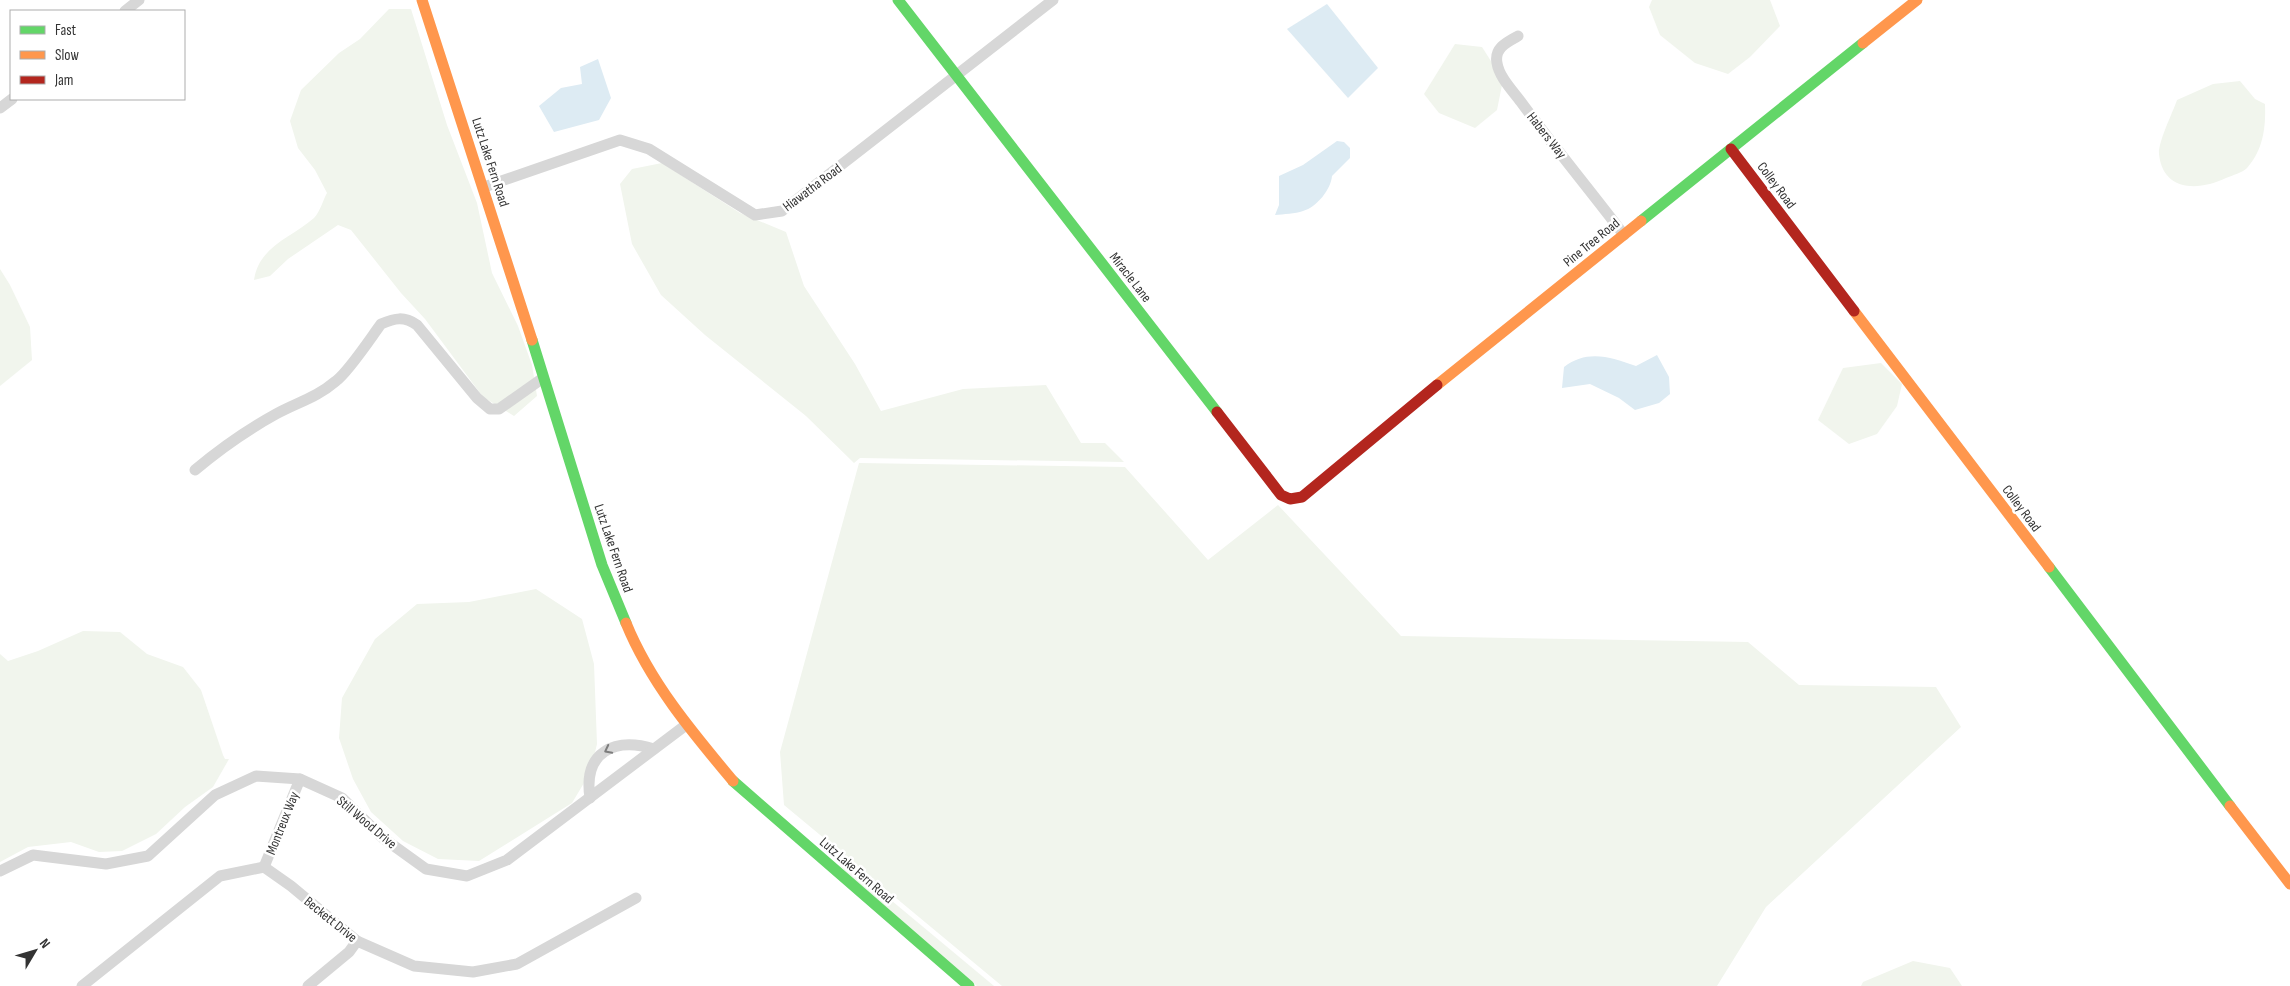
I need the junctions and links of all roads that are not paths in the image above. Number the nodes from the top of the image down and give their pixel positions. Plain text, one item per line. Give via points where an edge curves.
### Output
1 (139, 0) edge
2 (422, 0) edge
3 (898, 0) edge
4 (1053, 0) edge
5 (1917, 0) edge
6 (125, 10) edge
7 (1518, 36) dead end
8 (956, 76) junction
9 (11, 100) edge
10 (0, 108) edge
11 (1731, 149) junction
12 (484, 188) junction
13 (1624, 235) junction
14 (543, 378) junction
15 (195, 470) dead end
16 (1281, 495) joint
17 (686, 726) junction
18 (654, 749) junction
19 (300, 779) junction
20 (590, 798) junction
21 (264, 867) junction
22 (0, 871) edge
23 (2290, 884) edge
24 (636, 898) dead end
25 (357, 941) junction
26 (82, 986) edge
27 (308, 986) edge
28 (969, 986) edge

1 - 6 street
2 - 12 street, Lutz Lake Fern Road
3 - 8 street, Miracle Lane
4 - 8 street, Hiawatha Road
5 - 11 street, Pine Tree Road
7 - 13 street, Habers Way via 1505,42 1497,51 1497,64 1505,80
8 - 12 street, Hiawatha Road via 782,211 755,215 649,149 620,140
8 - 16 street, Miracle Lane
9 - 10 street
11 - 13 street, Pine Tree Road
11 - 23 street, Colley Road
12 - 14 street, Lutz Lake Fern Road
13 - 16 street, Pine Tree Road via 1302,497 1290,499
14 - 15 street via 498,409 490,409 477,398 417,325 408,319 391,320 381,324 338,380 307,402 278,413 253,428
14 - 17 street, Lutz Lake Fern Road via 618,608 637,650
17 - 18 street, Still Wood Drive
17 - 28 street, Lutz Lake Fern Road via 735,784
18 - 20 street, Still Wood Drive
18 -> 20 street via 624,744 601,753 590,767
19 - 20 street, Still Wood Drive via 342,798 383,838 426,869 467,876 508,860
19 - 21 street, Montreux Way
19 - 22 street, Still Wood Drive via 256,776 215,795 148,856 106,864 33,855
21 - 25 street, Beckett Drive
21 - 26 street via 220,876
24 - 25 street, Beckett Drive via 517,964 473,972 414,966
25 - 27 street via 349,952

